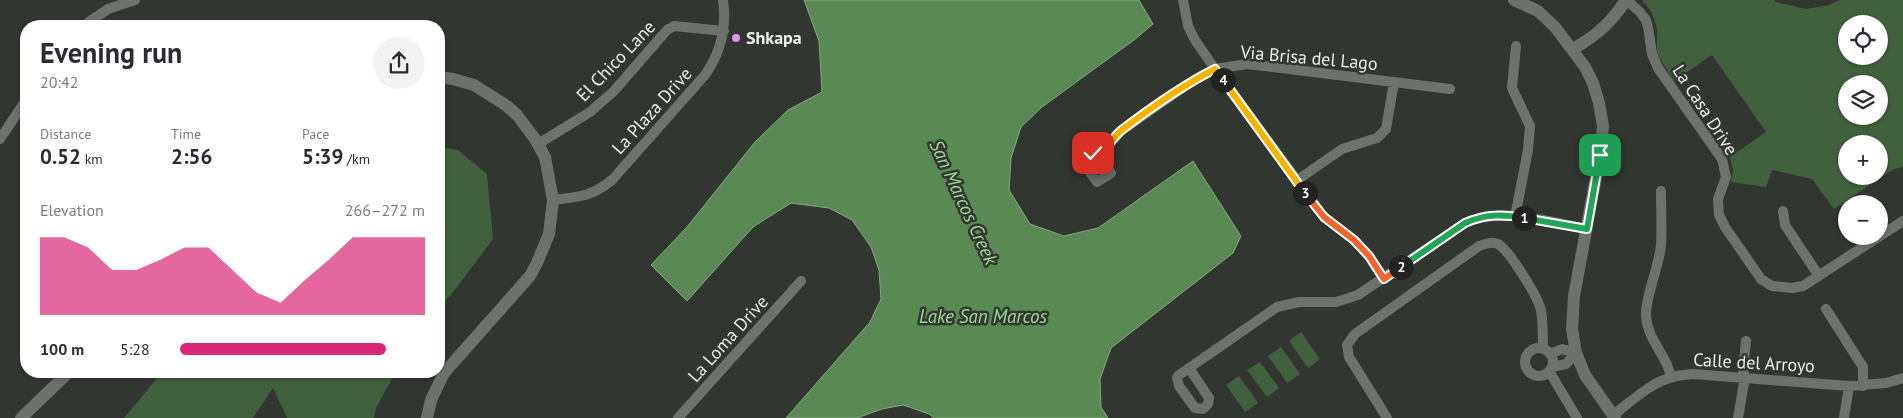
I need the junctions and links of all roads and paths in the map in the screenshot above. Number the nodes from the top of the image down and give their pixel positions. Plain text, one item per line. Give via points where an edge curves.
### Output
1 (135, 0) edge
2 (723, 0) edge
3 (1182, 0) edge
4 (1514, 0) edge
5 (1626, 0) edge
6 (91, 20) edge
7 (724, 31) junction
8 (1516, 46) dead end
9 (1573, 49) junction
10 (1215, 69) junction
11 (445, 78) edge
12 (1394, 82) junction
13 (1450, 89) dead end
14 (20, 109) edge
15 (0, 139) edge
16 (538, 144) junction
17 (1103, 151) dead end
18 (1296, 181) junction
19 (1661, 190) dead end
20 (553, 200) junction
21 (1783, 211) dead end
22 (1515, 216) junction
23 (1903, 221) edge
24 (1587, 229) junction
25 (1819, 276) junction
26 (1384, 279) junction
27 (801, 281) dead end
28 (1826, 309) dead end
29 (1746, 341) dead end
30 (1547, 352) junction
31 (1576, 353) junction
32 (1189, 368) dead end
33 (1551, 369) junction
34 (445, 372) edge
35 (1672, 377) junction
36 (1745, 377) junction
37 (63, 378) edge
38 (441, 378) edge
39 (1903, 378) edge
40 (1849, 386) junction
41 (1863, 386) junction
42 (1614, 417) edge
43 (21, 418) edge
44 (427, 418) edge
45 (678, 418) edge
46 (1387, 418) edge
47 (1577, 418) edge
48 (1738, 418) edge
49 (1844, 418) edge

1 - 6 street via 108,9
2 - 7 street, La Plaza Drive
3 - 10 street via 1194,40
4 - 9 street via 1548,19
5 - 9 street via 1614,19
5 - 25 street, La Casa Drive via 1646,20 1658,68 1722,159 1726,178 1718,199 1719,215 1725,227 1761,278 1772,286 1803,286
7 - 16 street, El Chico Lane via 674,26 667,30 614,91 590,112
7 - 20 street, La Plaza Drive via 714,63 705,75 612,180 585,196
8 - 22 street via 1512,88 1530,126
9 - 24 street via 1593,83 1603,126
10 - 12 street, Via Brisa del Lago via 1247,64
10 - 17 street, Via Brisa del Lago via 1121,131
10 - 18 street
11 - 16 street via 474,85 508,106
12 - 13 street, Via Brisa del Lago
12 - 18 street via 1386,129 1377,138 1342,149
14 - 15 street
16 - 20 street via 545,157
18 - 26 street via 1324,217 1369,256
19 - 35 street via 1661,245 1646,318 1651,338 1668,364
20 - 34 street via 549,234 530,276
21 - 25 street via 1785,224
22 - 24 street
22 - 26 street via 1497,214 1465,223
23 - 25 street, La Casa Drive
24 - 31 street via 1574,296 1572,329
26 - 32 street via 1358,295 1336,302 1298,302 1277,307
27 - 45 street, La Loma Drive
28 - 41 street via 1864,367
29 - 36 street
30 - 31 street via 1562,350
30 - 33 street via 1552,358
30 - 33 street via 1530,351 1526,368 1537,376
30 - 46 street via 1537,298 1504,249 1496,243 1479,246 1355,334 1347,345 1349,357
31 - 33 street via 1566,364
31 - 42 street via 1585,375
33 - 47 street
35 - 36 street, Calle del Arroyo via 1693,374
35 - 42 street, Calle del Arroyo via 1646,390
36 - 40 street, Calle del Arroyo
36 - 48 street
37 - 43 street
38 - 44 street via 430,400
39 - 41 street, Calle del Arroyo
40 - 41 street, Calle del Arroyo
40 - 49 street

